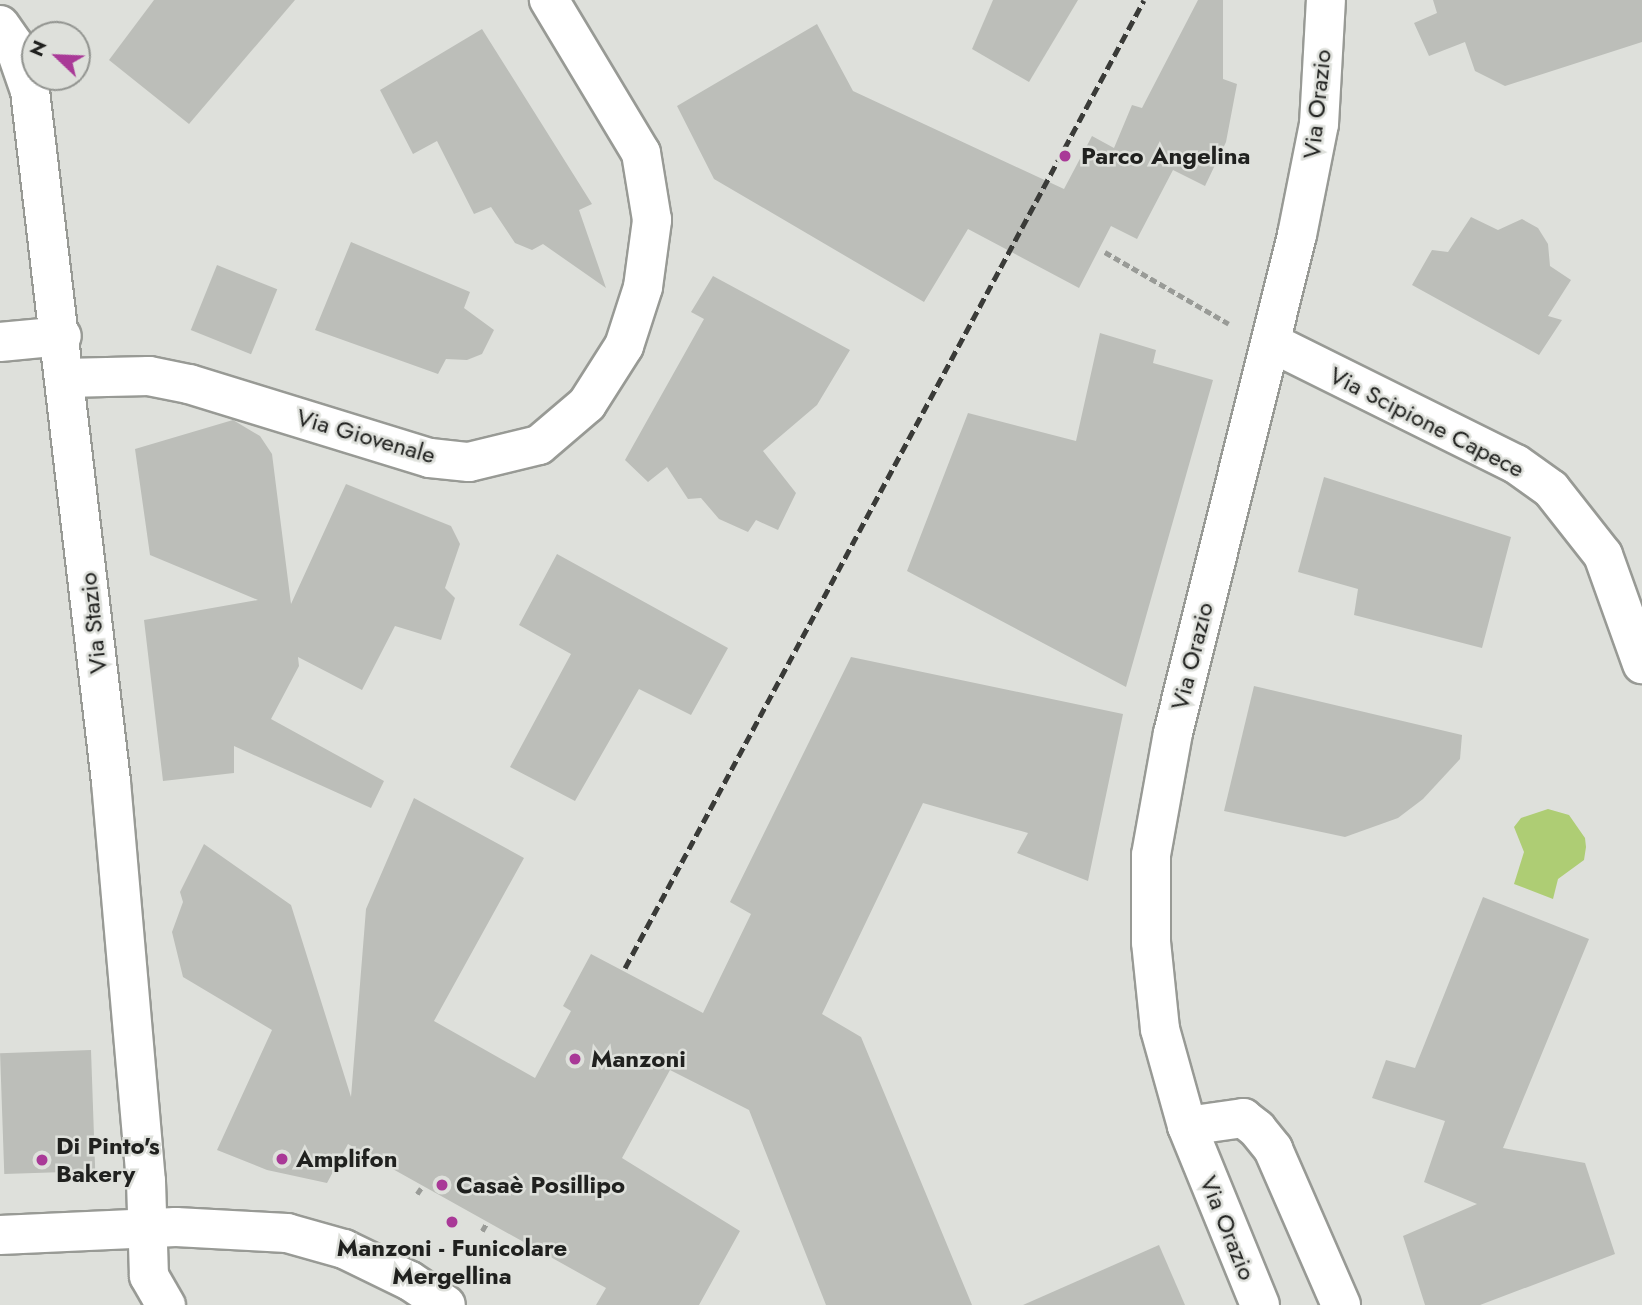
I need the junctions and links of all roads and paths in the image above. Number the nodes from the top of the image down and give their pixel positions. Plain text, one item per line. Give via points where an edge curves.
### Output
1 (549, 0) edge
2 (1326, 0) edge
3 (0, 25) edge
4 (1105, 252) dead end
5 (1233, 326) dead end
6 (62, 336) junction
7 (0, 342) edge
8 (1272, 343) junction
9 (65, 378) junction
10 (1642, 664) edge
11 (1186, 1126) junction
12 (421, 1188) dead end
13 (417, 1194) dead end
14 (486, 1224) dead end
15 (148, 1229) junction
16 (482, 1231) dead end
17 (0, 1235) edge
18 (166, 1305) edge
19 (446, 1305) edge
20 (1260, 1305) edge
21 (1341, 1305) edge

1 - 9 street, Via Giovenale via 640,153 652,219 643,287 624,346 587,404 539,445 469,462 430,458 189,384 149,376
2 - 8 street, Via Orazio via 1319,124
3 - 6 street, Via Stazio via 14,45 30,90
4 - 5 path
6 - 7 street
6 - 9 street, Via Stazio
8 - 10 street, Via Scipione Capece via 1516,464 1551,489 1603,555
8 - 11 street, Via Orazio via 1173,733 1151,855 1151,942 1160,1029
9 - 15 street, Via Stazio via 111,782
11 - 20 street, Via Orazio
11 - 21 street via 1243,1118 1257,1129 1273,1149
12 - 13 path
14 - 16 path
15 - 17 street
15 - 18 street, Via Stazio via 149,1276
15 - 19 street via 287,1233 344,1249 410,1281

